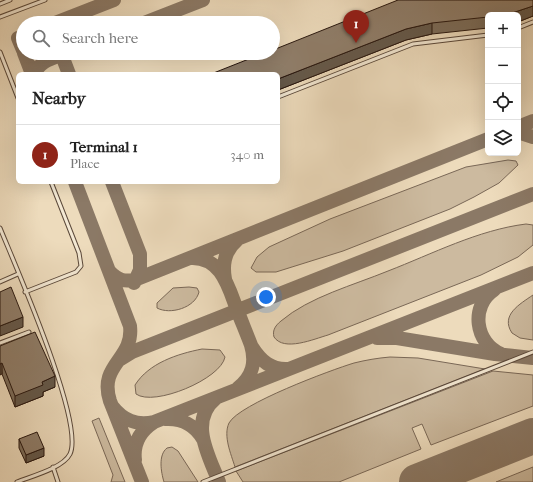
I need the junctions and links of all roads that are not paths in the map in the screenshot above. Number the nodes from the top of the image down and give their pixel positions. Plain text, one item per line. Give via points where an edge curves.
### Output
1 (10, 0) edge
2 (45, 0) edge
3 (0, 4) edge
4 (0, 18) edge
5 (533, 22) edge
6 (521, 27) edge
7 (485, 35) edge
8 (0, 52) edge
9 (16, 93) edge
10 (280, 96) edge
11 (52, 184) edge
12 (0, 228) edge
13 (18, 274) junction
14 (0, 282) edge
15 (25, 292) junction
16 (29, 332) dead end
17 (0, 343) edge
18 (533, 352) edge
19 (54, 467) junction
20 (17, 482) edge
21 (58, 482) edge
22 (203, 482) edge

1 - 3 lane
2 - 4 lane
5 - 6 lane
7 - 10 lane via 413,44
8 - 9 lane
11 - 15 lane via 79,253 80,266 76,272
12 - 13 lane
13 - 14 lane
13 - 15 lane
15 - 19 lane via 57,372 70,429 71,452 64,461
16 - 17 lane
18 - 22 lane
19 - 20 lane
19 - 21 lane

